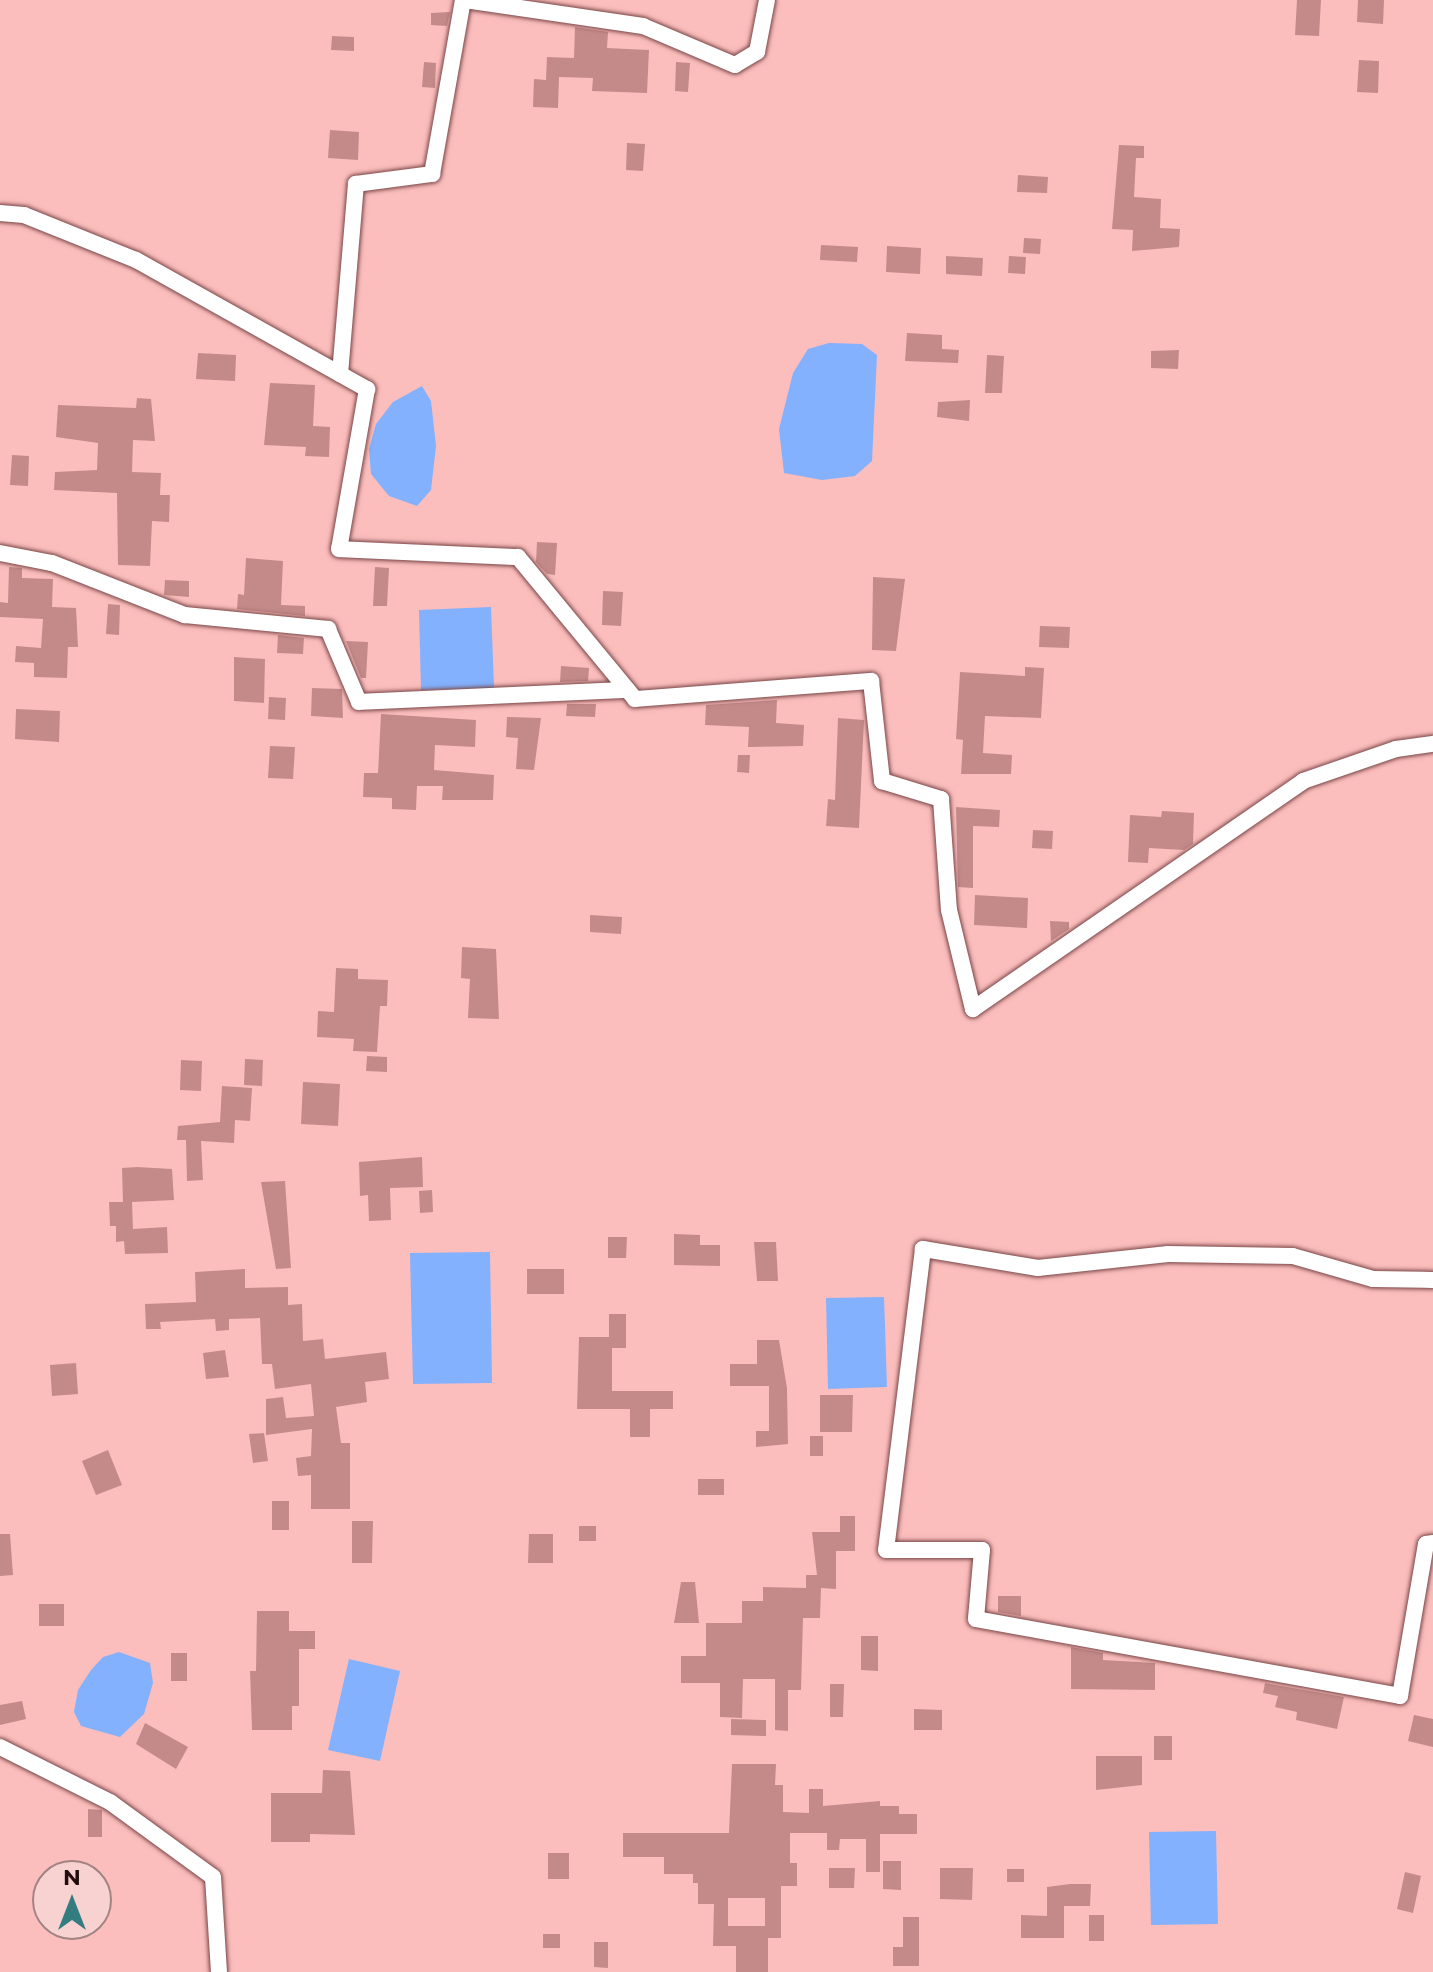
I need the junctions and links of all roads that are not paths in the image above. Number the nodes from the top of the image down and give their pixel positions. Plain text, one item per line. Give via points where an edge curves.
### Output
1 (464, 0) edge
2 (767, 0) edge
3 (0, 213) edge
4 (340, 374) junction
5 (0, 553) edge
6 (627, 690) junction
7 (1433, 744) edge
8 (1433, 1280) edge
9 (1433, 1543) edge
10 (0, 1747) edge
11 (219, 1972) edge

1 - 2 street via 643,26 735,65 757,52
1 - 4 street via 432,174 356,184
3 - 4 street via 24,215 136,260
4 - 6 street via 367,389 339,549 518,557
5 - 6 street via 52,563 185,615 328,629 359,702
6 - 7 street via 635,699 871,681 882,781 941,799 949,910 973,1009 1303,781 1396,749
8 - 9 street via 1373,1279 1293,1256 1168,1254 1038,1268 923,1249 886,1550 982,1550 976,1619 1400,1696 1426,1544
10 - 11 street via 110,1802 213,1877

